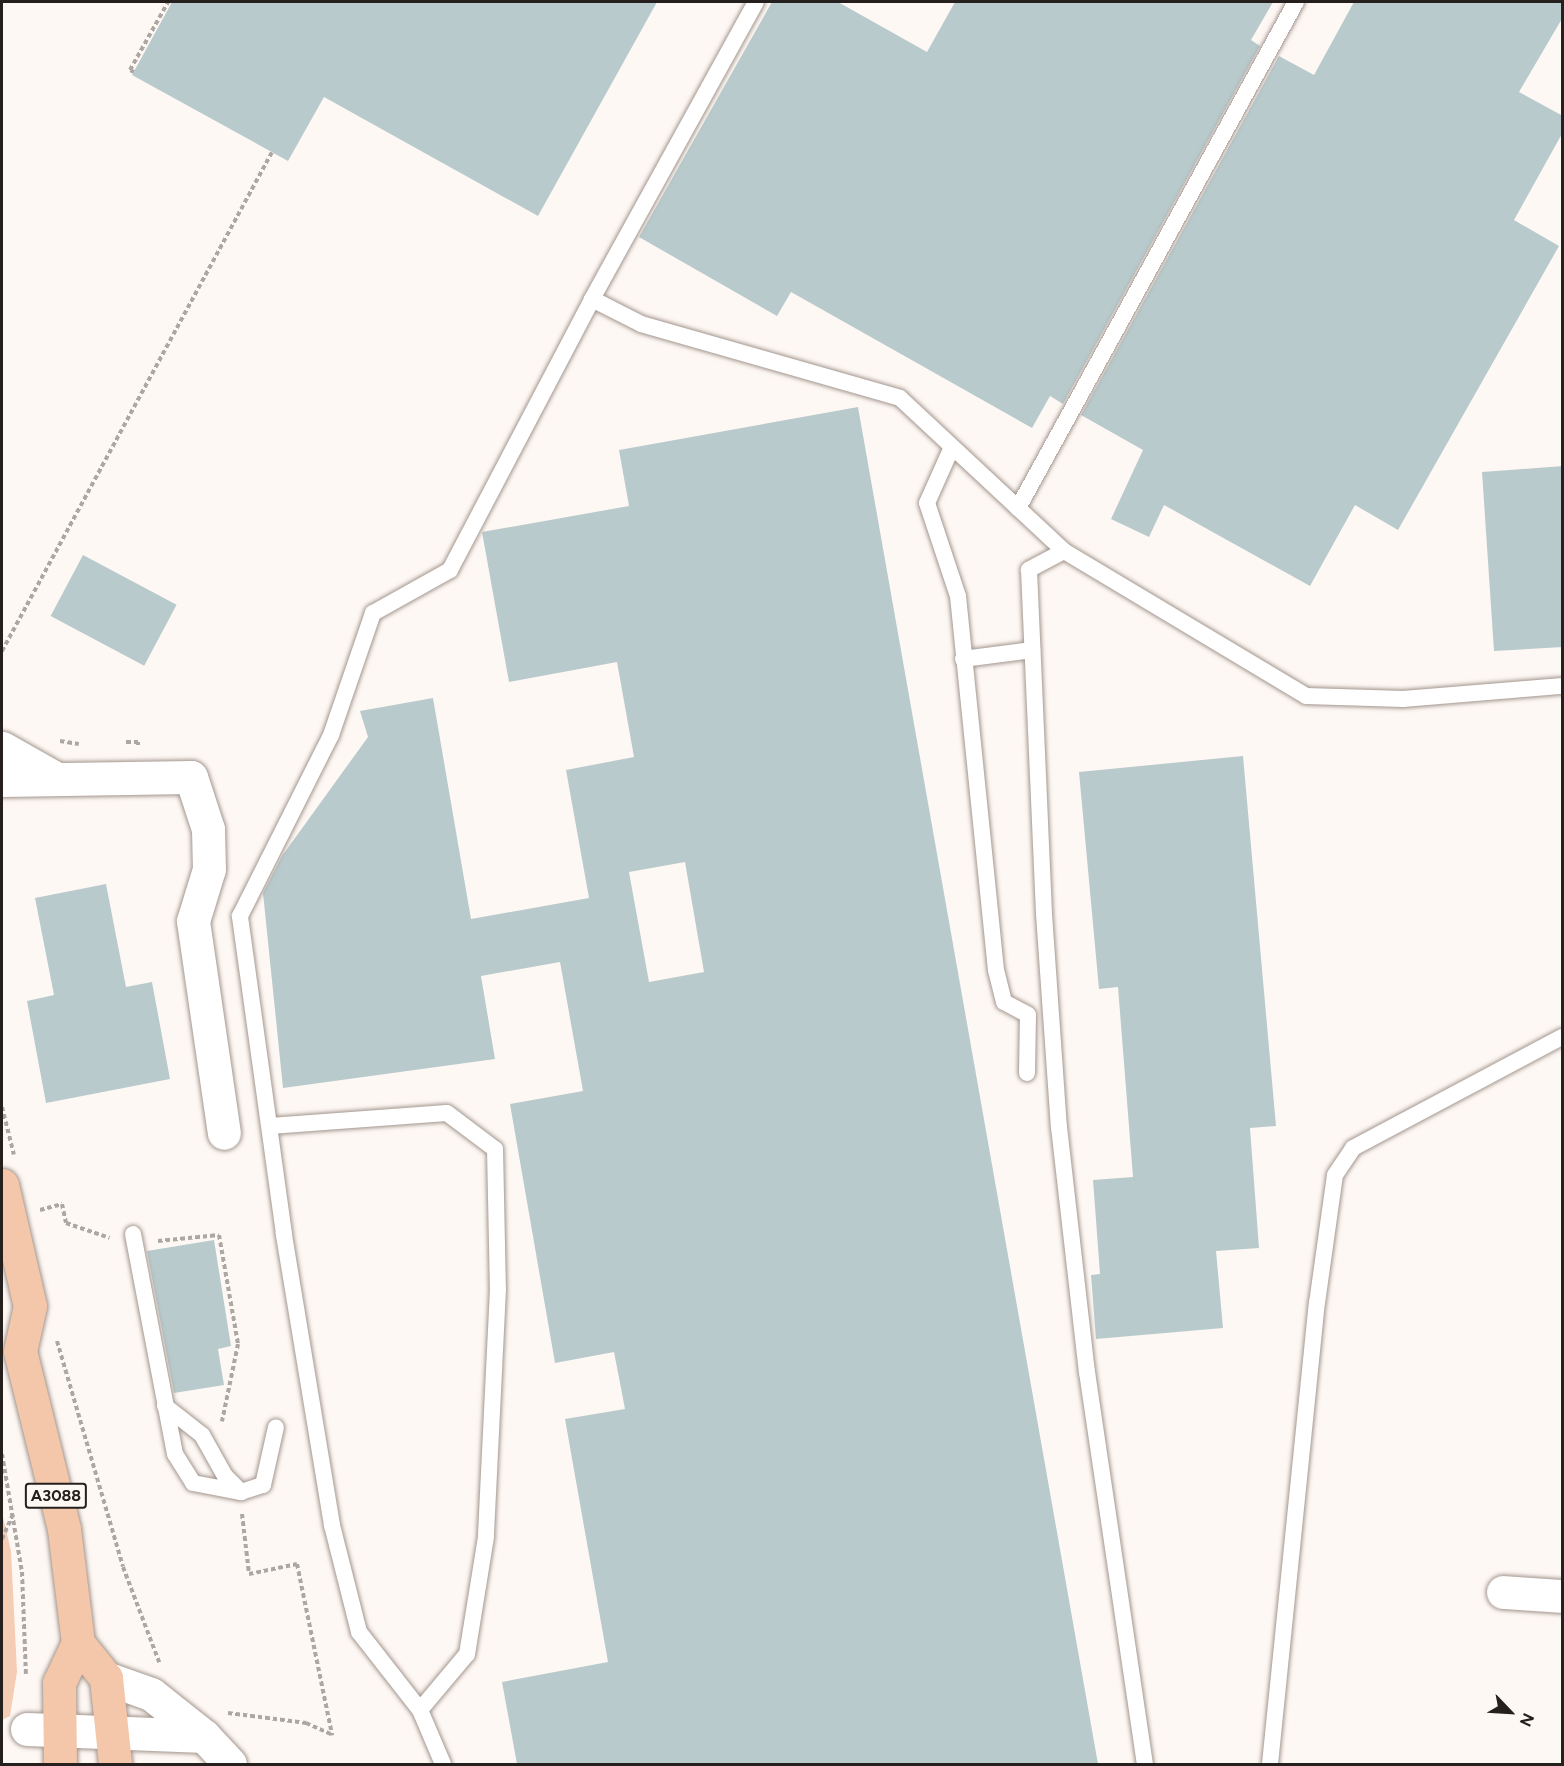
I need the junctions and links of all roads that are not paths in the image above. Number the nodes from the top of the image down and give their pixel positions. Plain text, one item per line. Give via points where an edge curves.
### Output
1 (756, 2) edge
2 (1296, 2) edge
3 (592, 299) junction
4 (952, 447) junction
5 (1018, 508) junction
6 (1064, 551) junction
7 (1032, 650) junction
8 (963, 659) junction
9 (1563, 686) edge
10 (2, 748) edge
11 (57, 779) junction
12 (2, 780) edge
13 (1563, 1037) edge
14 (1027, 1073) dead end
15 (270, 1126) junction
16 (224, 1133) dead end
17 (2, 1185) edge
18 (133, 1234) dead end
19 (11, 1341) edge
20 (165, 1406) junction
21 (276, 1427) dead end
22 (241, 1492) junction
23 (1503, 1592) dead end
24 (1563, 1596) edge
25 (78, 1643) junction
26 (106, 1677) junction
27 (420, 1710) junction
28 (211, 1724) junction
29 (27, 1729) road end
30 (61, 1731) junction
31 (113, 1732) junction
32 (60, 1764) edge
33 (115, 1764) edge
34 (230, 1764) edge
35 (443, 1764) edge
36 (1145, 1764) edge
37 (1270, 1764) edge

1 - 3 lane
2 - 5 lane
3 - 4 lane via 641,324 900,398
3 - 15 lane via 450,570 373,614 331,735 240,916
4 - 5 lane
4 - 8 lane via 927,503 958,596
5 - 6 lane
6 - 7 lane via 1029,570
6 - 9 lane via 1306,696 1403,699
7 - 8 lane
7 - 36 lane via 1059,1127 1115,1581
8 - 14 lane via 996,970 1004,1002 1028,1015
10 - 11 street
11 - 12 street
11 - 16 street via 191,777 208,830 209,869 193,921
13 - 37 lane via 1353,1148 1335,1175 1317,1303
15 - 27 lane via 332,1525 359,1632
15 - 27 lane via 447,1113 495,1149 498,1289 486,1537 467,1654
17 - 19 main road, A3088 via 30,1306
18 - 20 lane
19 - 25 main road, A3088 via 64,1528
20 - 22 lane via 202,1435 225,1476
20 - 22 lane via 175,1454 193,1483
21 - 22 lane via 263,1485
23 - 24 street
25 - 26 main road
25 - 30 main road via 59,1683
26 - 28 street
26 - 31 main road
27 - 35 lane
28 - 31 street
28 - 34 street
29 - 30 street
30 - 31 street
30 - 32 main road
31 - 33 main road

